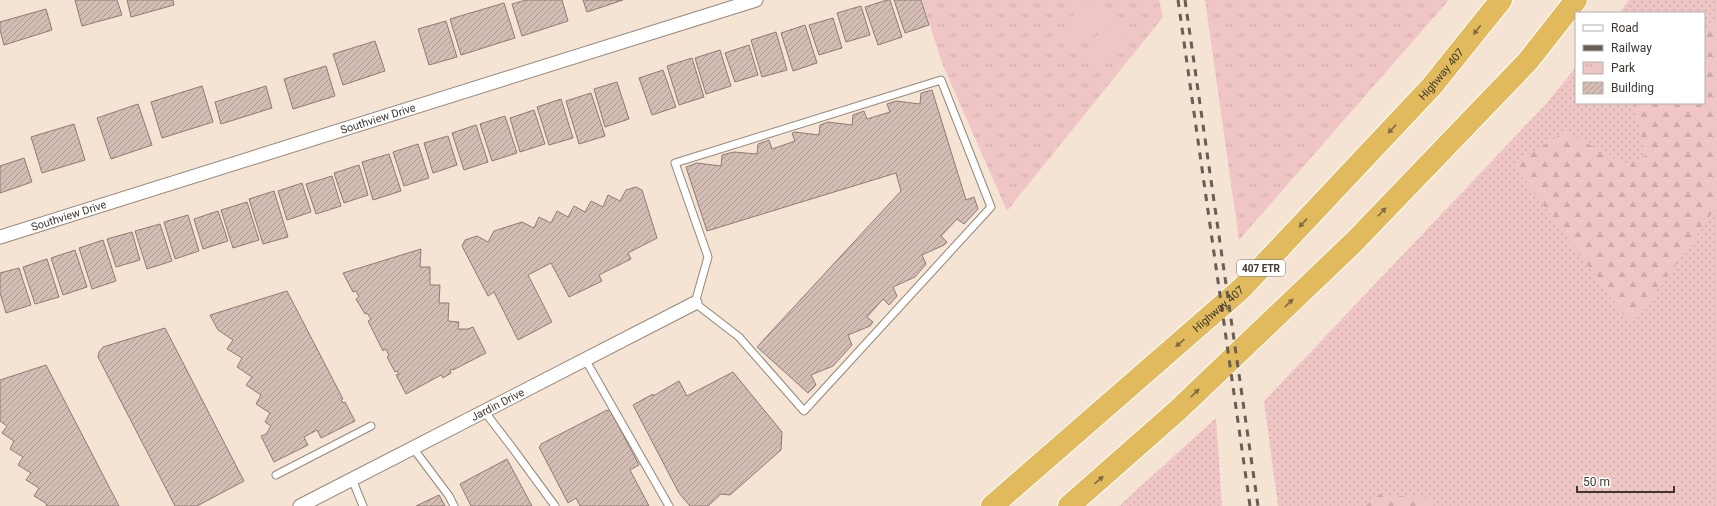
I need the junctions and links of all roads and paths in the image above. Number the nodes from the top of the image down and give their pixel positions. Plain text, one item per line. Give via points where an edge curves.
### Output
1 (756, 0) edge
2 (1501, 0) edge
3 (1576, 0) edge
4 (0, 237) edge
5 (695, 304) junction
6 (585, 359) junction
7 (484, 411) junction
8 (371, 426) dead end
9 (413, 448) junction
10 (276, 475) dead end
11 (352, 480) junction
12 (300, 506) edge
13 (363, 506) edge
14 (454, 506) edge
15 (555, 506) edge
16 (669, 506) edge
17 (992, 506) edge
18 (1069, 506) edge

1 - 4 street, Southview Drive
2 -> 17 highway, Highway 407 / 407 ETR via 1432,86 1241,289
18 -> 3 highway via 1178,410 1354,242 1528,62
5 - 5 lane via 739,337 804,411 991,207 941,80 675,163 708,257
5 - 6 street, Jardin Drive
6 - 7 street, Jardin Drive
6 - 16 lane
7 - 9 street, Jardin Drive
7 - 15 lane
8 - 10 lane
9 - 11 street, Jardin Drive
9 - 14 lane
11 - 12 street, Jardin Drive
11 - 13 lane

